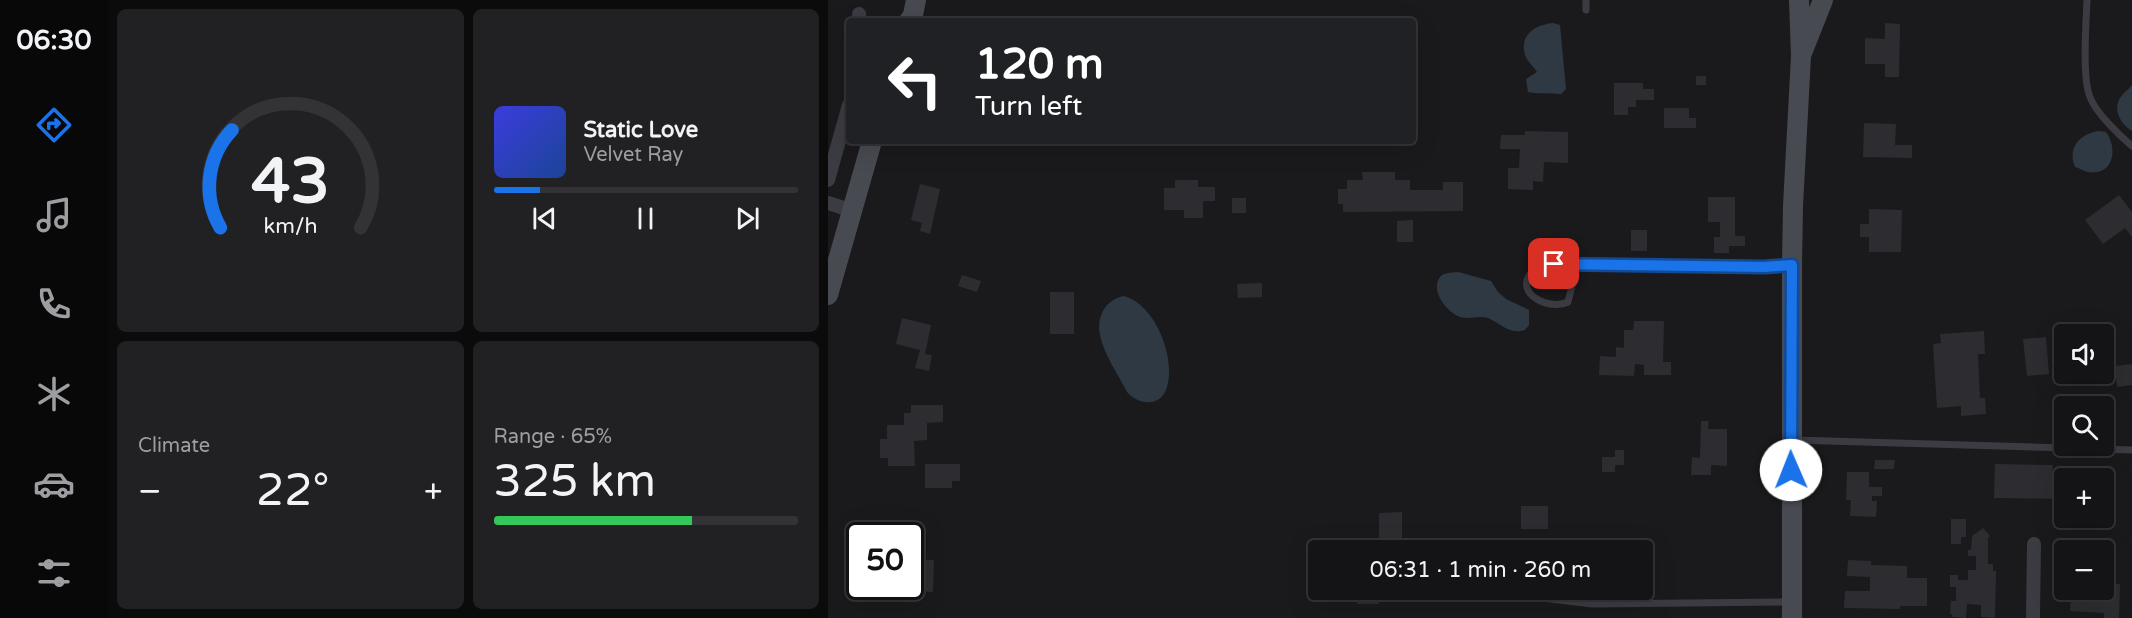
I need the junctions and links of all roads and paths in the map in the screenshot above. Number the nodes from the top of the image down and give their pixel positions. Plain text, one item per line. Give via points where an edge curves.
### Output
1 (906, 0) edge
2 (916, 0) edge
3 (1587, 0) edge
4 (1799, 0) edge
5 (1831, 0) edge
6 (2087, 0) edge
7 (1816, 4) edge
8 (1586, 10) dead end
9 (904, 18) edge
10 (911, 18) edge
11 (1801, 56) junction
12 (846, 116) edge
13 (871, 144) edge
14 (2132, 146) edge
15 (828, 180) edge
16 (828, 203) edge
17 (853, 211) junction
18 (1571, 265) junction
19 (1792, 265) junction
20 (828, 295) edge
21 (1791, 440) junction
22 (2132, 450) edge
23 (2034, 544) dead end
24 (1559, 600) edge
25 (1792, 610) edge
26 (2033, 618) edge

1 - 9 main road
2 - 10 main road
3 - 8 lane
4 - 11 main road
5 - 7 main road
6 - 14 lane via 2090,98
7 - 11 main road
11 - 19 main road
12 - 15 street
13 - 17 main road
16 - 17 street
17 - 20 main road
18 - 18 lane via 1568,302 1552,305 1532,296 1528,290 1531,272 1554,264
18 - 19 lane
19 - 21 main road
21 - 22 lane
21 - 25 main road
23 - 26 street
24 - 25 lane

